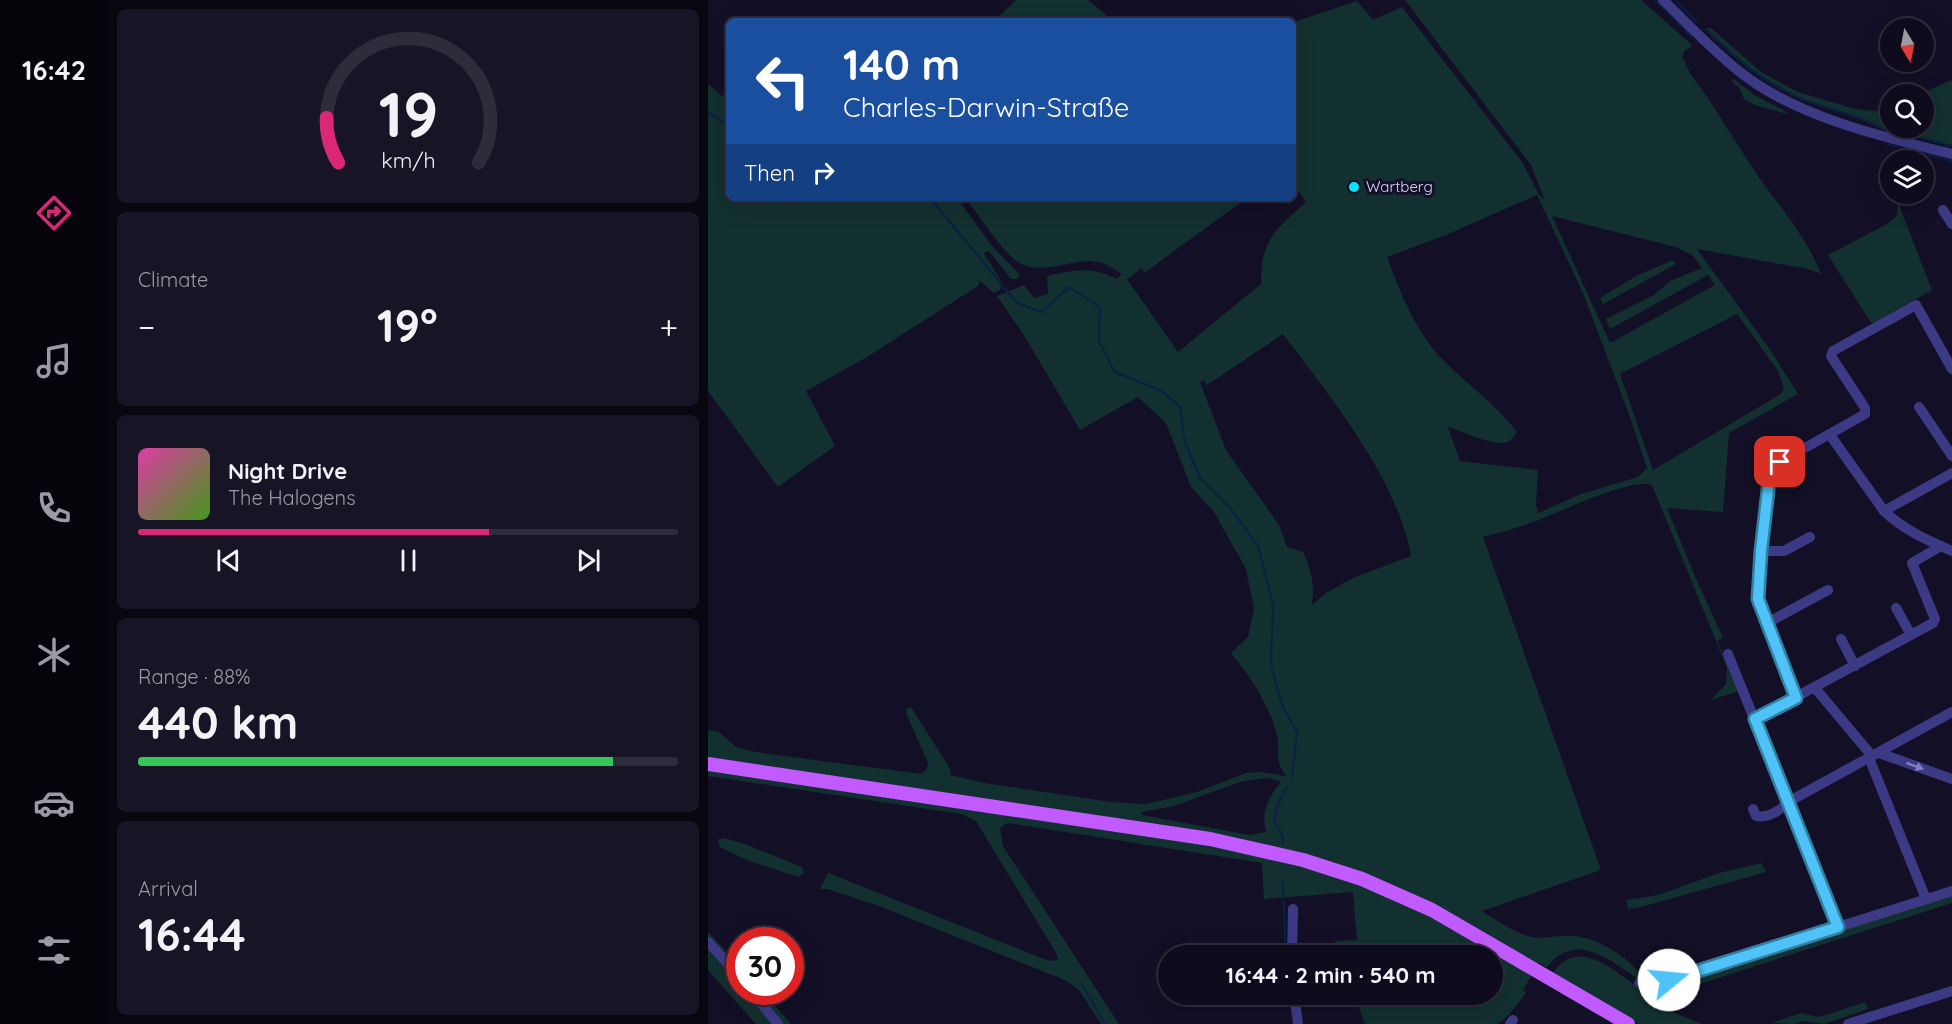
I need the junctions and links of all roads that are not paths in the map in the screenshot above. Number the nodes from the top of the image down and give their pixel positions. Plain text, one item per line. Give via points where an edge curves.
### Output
1 (1663, 0) edge
2 (1952, 154) edge
3 (1943, 210) dead end
4 (1952, 224) edge
5 (1952, 369) edge
6 (1919, 407) dead end
7 (1830, 435) junction
8 (1952, 456) edge
9 (1952, 473) edge
10 (1884, 511) junction
11 (1810, 537) dead end
12 (1941, 546) junction
13 (1761, 551) junction
14 (1952, 551) edge
15 (1828, 590) dead end
16 (1896, 608) dead end
17 (1767, 623) junction
18 (1911, 635) junction
19 (1841, 639) dead end
20 (1728, 654) dead end
21 (1855, 666) junction
22 (1815, 688) junction
23 (1796, 698) junction
24 (1952, 712) edge
25 (1755, 719) junction
26 (1873, 756) junction
27 (708, 764) edge
28 (1952, 779) edge
29 (1788, 802) junction
30 (1753, 809) dead end
31 (1952, 891) edge
32 (1926, 899) junction
33 (1293, 909) dead end
34 (1838, 927) junction
35 (708, 942) edge
36 (1292, 945) edge
37 (726, 962) edge
38 (1639, 983) dead end
39 (1952, 991) edge
40 (763, 1005) edge
41 (1295, 1005) edge
42 (778, 1024) edge
43 (1298, 1024) edge
44 (1628, 1024) edge
45 (1848, 1024) edge

1 - 2 street via 1740,72 1781,99 1888,137
3 - 4 street
5 - 7 street via 1916,305 1897,315 1831,353 1865,414
6 - 8 street
7 - 10 street
7 - 13 street via 1780,462 1770,473
9 - 10 street
10 - 12 street
11 - 13 street via 1784,551
12 - 14 street
12 - 18 street via 1912,563 1936,620
13 - 17 street via 1758,594
15 - 17 street
16 - 18 street
17 - 23 street
18 - 21 street
19 - 21 street
20 - 25 street
21 - 22 street
22 - 23 street
22 - 26 street
23 - 25 street
24 - 26 street
25 - 29 street
26 -> 28 street
26 - 29 street
26 - 32 street
27 - 44 main road via 1210,839 1303,860 1362,879 1432,910
29 - 30 street via 1783,809 1761,817
29 - 34 street
31 - 32 street
32 - 34 street
33 - 36 street
34 - 38 street via 1648,987
35 - 37 street
39 - 45 street
40 - 42 street
41 - 43 street

